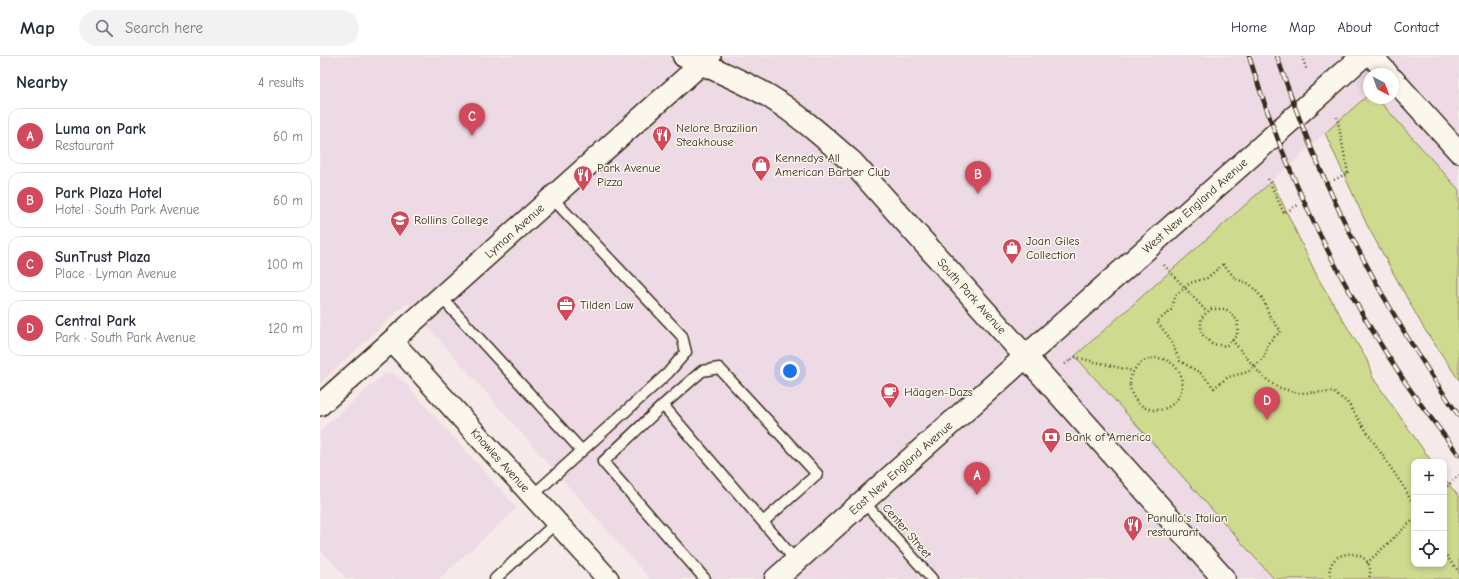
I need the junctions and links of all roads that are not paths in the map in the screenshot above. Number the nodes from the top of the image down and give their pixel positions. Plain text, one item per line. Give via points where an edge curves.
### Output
1 (1363, 56) edge
2 (1372, 56) edge
3 (698, 58) edge
4 (1383, 68) edge
5 (1399, 86) edge
6 (1459, 152) edge
7 (552, 198) junction
8 (441, 297) junction
9 (392, 341) junction
10 (1026, 356) junction
11 (320, 405) edge
12 (663, 405) junction
13 (582, 451) junction
14 (532, 496) junction
15 (863, 501) junction
16 (558, 522) junction
17 (763, 522) junction
18 (796, 561) junction
19 (495, 579) edge
20 (608, 579) edge
21 (705, 579) edge
22 (776, 579) edge
23 (932, 579) edge
24 (1224, 579) edge

1 - 10 street, West New England Avenue
2 - 4 street
3 - 7 street, Lyman Avenue
3 - 10 street, South Park Avenue via 768,96 852,163
5 - 6 street
7 - 8 street, Lyman Avenue
7 - 13 lane via 682,336 686,352 668,373
8 - 9 street, Lyman Avenue
8 - 13 lane
9 - 11 street, Lyman Avenue
9 - 14 street, Knowles Avenue
10 - 15 street, East New England Avenue
10 - 24 street, South Park Avenue
12 - 17 lane
12 - 17 lane via 702,371 719,368 817,474
12 - 21 lane via 603,462
13 - 14 lane
14 - 16 street, Knowles Avenue
15 - 18 street, East New England Avenue
15 - 23 lane, Center Street
16 - 19 lane
16 - 20 street, Knowles Avenue
17 - 18 lane
18 - 22 street, East New England Avenue

